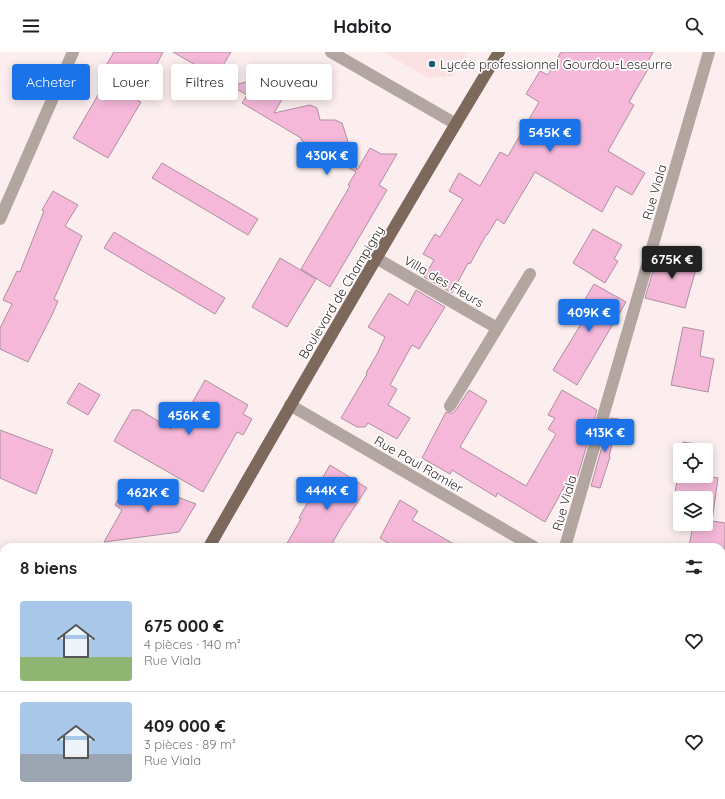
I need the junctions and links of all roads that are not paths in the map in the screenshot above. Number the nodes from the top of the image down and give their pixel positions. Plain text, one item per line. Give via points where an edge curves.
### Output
1 (73, 52) edge
2 (331, 52) edge
3 (499, 52) edge
4 (709, 52) edge
5 (456, 124) junction
6 (0, 219) edge
7 (376, 258) junction
8 (530, 274) dead end
9 (497, 328) junction
10 (290, 404) junction
11 (450, 406) dead end
12 (211, 543) edge
13 (527, 543) edge
14 (567, 543) edge

1 - 6 street
2 - 5 street
3 - 5 main road, Boulevard de Champigny
4 - 14 street, Rue Viala
5 - 7 main road, Boulevard de Champigny
7 - 9 street, Villa des Fleurs
7 - 10 main road, Boulevard de Champigny
8 - 9 street
9 - 11 street
10 - 12 main road, Boulevard de Champigny
10 - 13 street, Rue Paul Ramier

